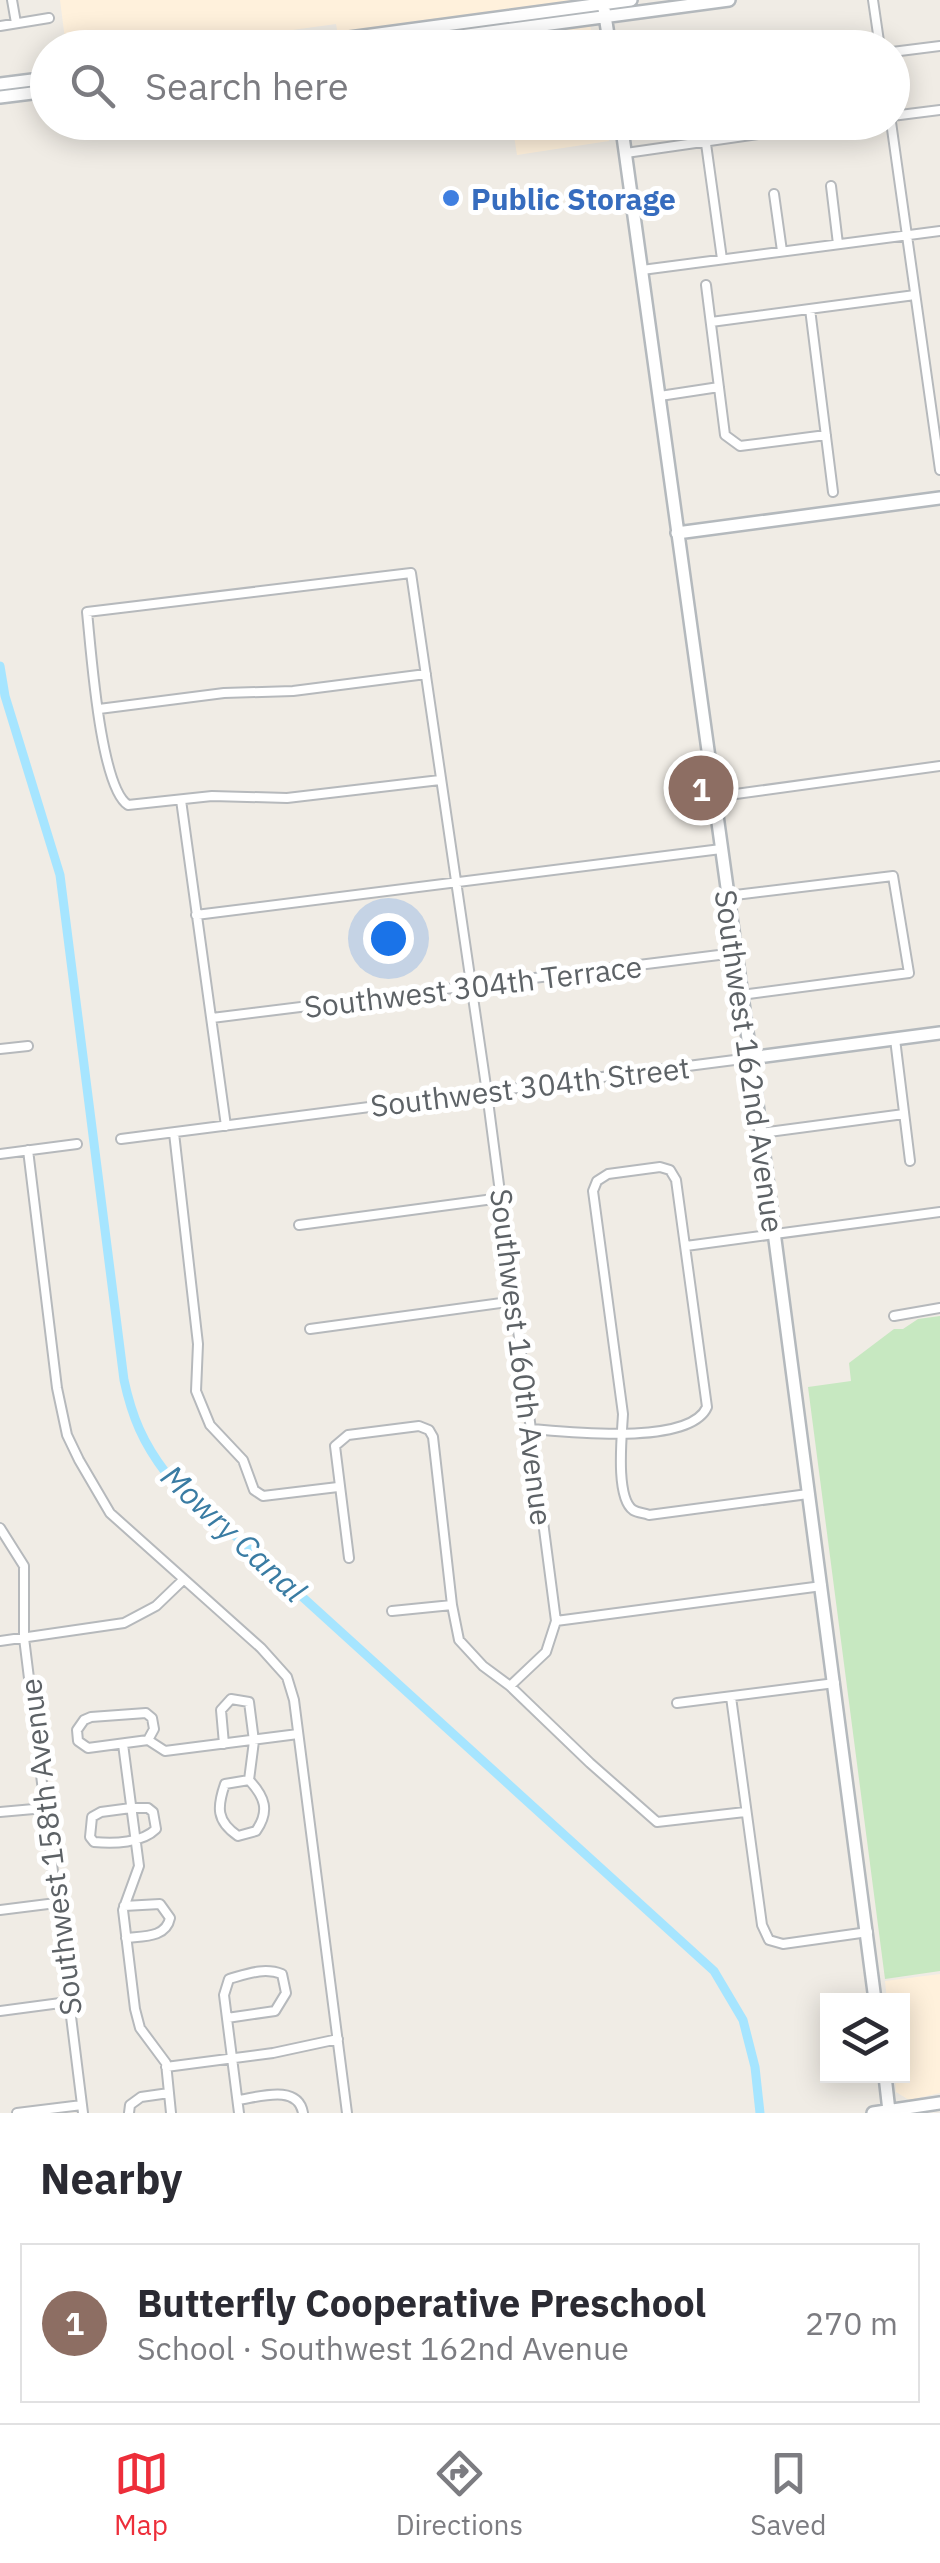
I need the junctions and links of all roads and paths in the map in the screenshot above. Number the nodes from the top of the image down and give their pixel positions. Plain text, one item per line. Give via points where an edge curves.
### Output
1 (12, 0) edge
2 (631, 0) edge
3 (729, 0) edge
4 (873, 0) edge
5 (604, 7) edge
6 (48, 18) dead end
7 (16, 23) junction
8 (0, 26) edge
9 (438, 30) edge
10 (474, 30) edge
11 (877, 30) edge
12 (940, 46) edge
13 (910, 50) edge
14 (30, 80) edge
15 (0, 84) edge
16 (30, 93) edge
17 (0, 97) edge
18 (940, 110) edge
19 (910, 116) edge
20 (624, 140) edge
21 (713, 140) edge
22 (895, 140) edge
23 (706, 141) junction
24 (626, 153) junction
25 (830, 186) dead end
26 (774, 194) dead end
27 (940, 232) edge
28 (906, 236) junction
29 (838, 244) junction
30 (782, 251) junction
31 (722, 259) junction
32 (642, 270) junction
33 (706, 285) dead end
34 (915, 295) junction
35 (810, 309) junction
36 (710, 322) junction
37 (937, 367) dead end
38 (926, 369) junction
39 (719, 387) junction
40 (660, 396) junction
41 (826, 435) junction
42 (940, 470) edge
43 (834, 492) dead end
44 (940, 498) edge
45 (677, 533) junction
46 (426, 674) junction
47 (99, 709) junction
48 (940, 766) edge
49 (440, 780) junction
50 (714, 797) junction
51 (182, 800) junction
52 (721, 849) junction
53 (457, 882) junction
54 (728, 896) junction
55 (196, 916) junction
56 (735, 952) junction
57 (471, 987) junction
58 (741, 995) junction
59 (212, 1018) junction
60 (940, 1033) edge
61 (895, 1039) junction
62 (28, 1046) dead end
63 (0, 1049) edge
64 (750, 1058) junction
65 (487, 1093) junction
66 (904, 1114) junction
67 (226, 1126) junction
68 (174, 1133) junction
69 (760, 1133) junction
70 (121, 1139) dead end
71 (76, 1144) dead end
72 (28, 1150) junction
73 (0, 1154) edge
74 (910, 1161) dead end
75 (501, 1198) junction
76 (940, 1212) edge
77 (299, 1226) dead end
78 (774, 1235) junction
79 (686, 1246) junction
80 (515, 1301) junction
81 (940, 1308) edge
82 (894, 1316) dead end
83 (310, 1329) dead end
84 (532, 1429) junction
85 (622, 1434) junction
86 (338, 1488) junction
87 (808, 1494) junction
88 (0, 1528) edge
89 (349, 1558) dead end
90 (182, 1581) junction
91 (822, 1586) junction
92 (452, 1604) junction
93 (392, 1611) dead end
94 (556, 1621) junction
95 (24, 1638) junction
96 (0, 1642) edge
97 (835, 1683) junction
98 (510, 1686) junction
99 (731, 1697) junction
100 (677, 1703) dead end
101 (298, 1734) junction
102 (148, 1740) junction
103 (254, 1741) junction
104 (123, 1744) junction
105 (224, 1744) junction
106 (249, 1780) junction
107 (45, 1808) junction
108 (132, 1808) junction
109 (0, 1812) edge
110 (746, 1812) junction
111 (135, 1839) junction
112 (56, 1902) junction
113 (124, 1906) junction
114 (0, 1910) edge
115 (868, 1932) junction
116 (126, 1938) junction
117 (875, 1993) edge
118 (68, 2002) junction
119 (0, 2011) edge
120 (227, 2018) junction
121 (338, 2039) junction
122 (232, 2059) junction
123 (166, 2066) junction
124 (886, 2083) edge
125 (169, 2094) junction
126 (238, 2100) junction
127 (940, 2103) edge
128 (83, 2109) edge
129 (889, 2111) edge
130 (17, 2113) edge
131 (129, 2113) edge
132 (171, 2113) edge
133 (240, 2113) edge
134 (304, 2113) edge
135 (347, 2113) edge
136 (873, 2113) edge

1 - 7 street
2 - 5 street
3 - 5 street
4 - 11 street
5 - 9 street
5 - 10 street
6 - 7 street
7 - 8 street
12 - 13 street
14 - 15 street
16 - 17 street
18 - 19 street
20 - 24 street, Southwest 162nd Avenue
21 - 23 street
22 - 28 street
23 - 24 street
23 - 31 street
24 - 32 street, Southwest 162nd Avenue
25 - 29 street
26 - 30 street
27 - 28 street
28 - 29 street
28 - 34 street
29 - 30 street
30 - 31 street
31 - 32 street
32 - 40 street, Southwest 162nd Avenue
33 - 36 street
34 - 35 street
34 - 38 street
35 - 36 street
35 - 41 street
36 - 39 street
37 - 38 street
38 - 42 street
39 - 40 street
39 - 41 street via 729,440 740,446
40 - 45 street, Southwest 162nd Avenue
41 - 43 street
44 - 45 street
45 - 50 street, Southwest 162nd Avenue
46 - 47 street
46 - 47 street via 411,573 87,612
46 - 49 street
47 - 51 street via 121,801 137,806
48 - 50 street
49 - 51 street via 288,798
49 - 53 street
50 - 52 street, Southwest 162nd Avenue
51 - 55 street
52 - 53 street
52 - 54 street, Southwest 162nd Avenue
53 - 55 street
53 - 57 street, Southwest 160th Avenue
54 - 56 street, Southwest 162nd Avenue
54 - 58 street via 893,876 909,973
55 - 59 street
56 - 57 street, Southwest 304th Terrace
56 - 58 street, Southwest 162nd Avenue
57 - 59 street, Southwest 304th Terrace
57 - 65 street, Southwest 160th Avenue
58 - 64 street, Southwest 162nd Avenue
59 - 67 street
60 - 61 street, Southwest 304th Street
61 - 64 street, Southwest 304th Street
61 - 66 street
62 - 63 street
64 - 65 street, Southwest 304th Street
64 - 69 street, Southwest 162nd Avenue
65 - 67 street, Southwest 304th Street
65 - 75 street, Southwest 160th Avenue
66 - 69 street
66 - 74 street
67 - 68 street, Southwest 304th Street
68 - 70 street, Southwest 304th Street
68 - 86 street via 198,1344 196,1390 210,1425 243,1460 263,1496
69 - 78 street, Southwest 162nd Avenue
71 - 72 street
72 - 73 street
72 - 90 street via 66,1435 110,1513
75 - 77 street
75 - 80 street, Southwest 160th Avenue
76 - 78 street
78 - 79 street
78 - 87 street, Southwest 162nd Avenue
79 - 85 street via 706,1407 692,1424
79 - 85 street via 670,1170 608,1174 597,1181
80 - 83 street
80 - 84 street, Southwest 160th Avenue
81 - 82 street
84 - 85 street
84 - 94 street, Southwest 160th Avenue
85 - 87 street via 626,1499 649,1515
86 - 89 street
86 - 92 street via 335,1446 348,1435 430,1430
87 - 91 street, Southwest 162nd Avenue
88 - 95 street, Southwest 158th Avenue via 24,1566
90 - 95 street via 124,1623
90 - 101 street via 279,1666 294,1700
91 - 94 street
91 - 97 street, Southwest 162nd Avenue
92 - 93 street
92 - 98 street via 459,1640
94 - 98 street via 546,1652
95 - 96 street
95 - 107 street, Southwest 158th Avenue
97 - 99 street
97 - 115 street, Southwest 162nd Avenue
98 - 110 street via 658,1822
99 - 100 street
99 - 110 street
101 - 103 street
101 - 121 street
102 - 104 street
102 - 104 street via 154,1729 146,1713 92,1717 77,1730 88,1748
102 - 105 street via 165,1750
103 - 105 street
103 - 105 street via 249,1702 230,1699 220,1710
103 - 106 street
104 - 108 street
106 - 106 street via 225,1784 220,1800 218,1814 238,1836 256,1831 264,1819 265,1804
107 - 109 street
107 - 112 street, Southwest 158th Avenue
108 - 111 street
108 - 111 street via 148,1808 156,1821 150,1835
108 - 111 street via 97,1814 89,1829 100,1843
110 - 115 street via 762,1925 770,1940 783,1944
111 - 113 street via 138,1875
112 - 114 street
112 - 118 street, Southwest 158th Avenue
113 - 116 street
113 - 116 street via 160,1904 170,1918 161,1932
115 - 117 street, Southwest 162nd Avenue
116 - 123 street via 138,2021
118 - 119 street
118 - 128 street, Southwest 158th Avenue
120 - 120 street via 229,1980 270,1970 282,1974 286,1993 275,2012
120 - 122 street
121 - 122 street
121 - 135 street
122 - 123 street
122 - 126 street
123 - 125 street
124 - 129 street
125 - 131 street via 141,2098
125 - 132 street
126 - 133 street
126 - 134 street via 286,2094
127 - 129 street
128 - 130 street
129 - 136 street

